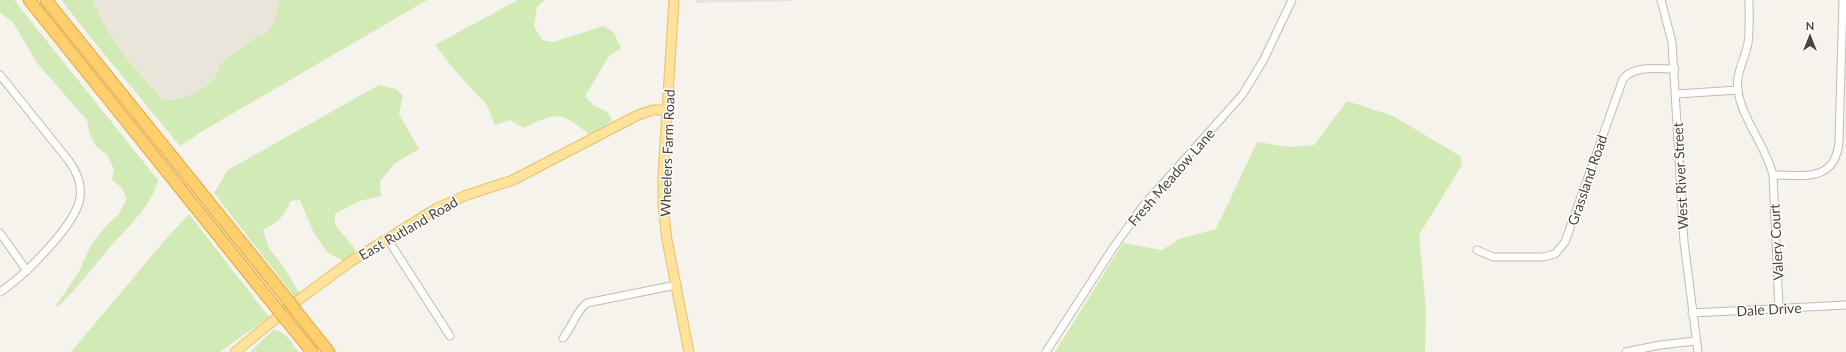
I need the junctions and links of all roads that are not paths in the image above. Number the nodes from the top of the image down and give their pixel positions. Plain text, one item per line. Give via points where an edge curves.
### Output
1 (29, 0) edge
2 (46, 0) edge
3 (674, 0) edge
4 (1292, 0) edge
5 (1661, 0) edge
6 (1749, 0) edge
7 (1843, 0) edge
8 (1675, 69) junction
9 (0, 75) edge
10 (1738, 90) junction
11 (1676, 94) junction
12 (667, 110) junction
13 (1772, 175) junction
14 (0, 234) edge
15 (387, 238) junction
16 (1477, 250) dead end
17 (27, 271) junction
18 (676, 285) junction
19 (0, 292) edge
20 (1846, 305) edge
21 (1779, 308) junction
22 (1692, 313) junction
23 (450, 336) dead end
24 (563, 338) dead end
25 (1696, 341) junction
26 (234, 352) edge
27 (312, 352) edge
28 (329, 352) edge
29 (689, 352) edge
30 (1046, 352) edge
31 (1626, 352) edge
32 (1698, 352) edge

1 - 27 highway, bridge
2 - 28 highway, bridge
3 - 12 main road, Wheelers Farm Road
4 - 30 street, Fresh Meadow Lane via 1264,59 1243,94 1143,206
5 - 8 street, West River Street via 1672,42
6 - 10 street via 1748,42 1738,76
7 - 13 street via 1839,142 1836,157 1829,168 1818,174
8 - 11 street, West River Street
8 - 16 street, Grassland Road via 1638,70 1623,79 1565,242 1558,252 1543,257 1493,257
9 - 17 street via 69,161 80,183 80,198 75,213
10 - 11 street
10 - 13 street, Valery Court via 1744,109 1770,162
11 - 22 street, West River Street via 1682,216
12 - 15 main road, East Rutland Road via 653,110 628,119 513,180 445,204
12 - 18 main road, Wheelers Farm Road via 663,205
13 - 21 street, Valery Court
14 - 17 street
15 - 23 street
15 - 26 main road, East Rutland Road via 328,277
17 - 19 street
18 - 24 street via 587,302 579,310
18 - 29 main road, Wheelers Farm Road
20 - 21 street, Dale Drive
21 - 22 street, Dale Drive
22 - 25 street, West River Street
25 - 31 street
25 - 32 street, West River Street

